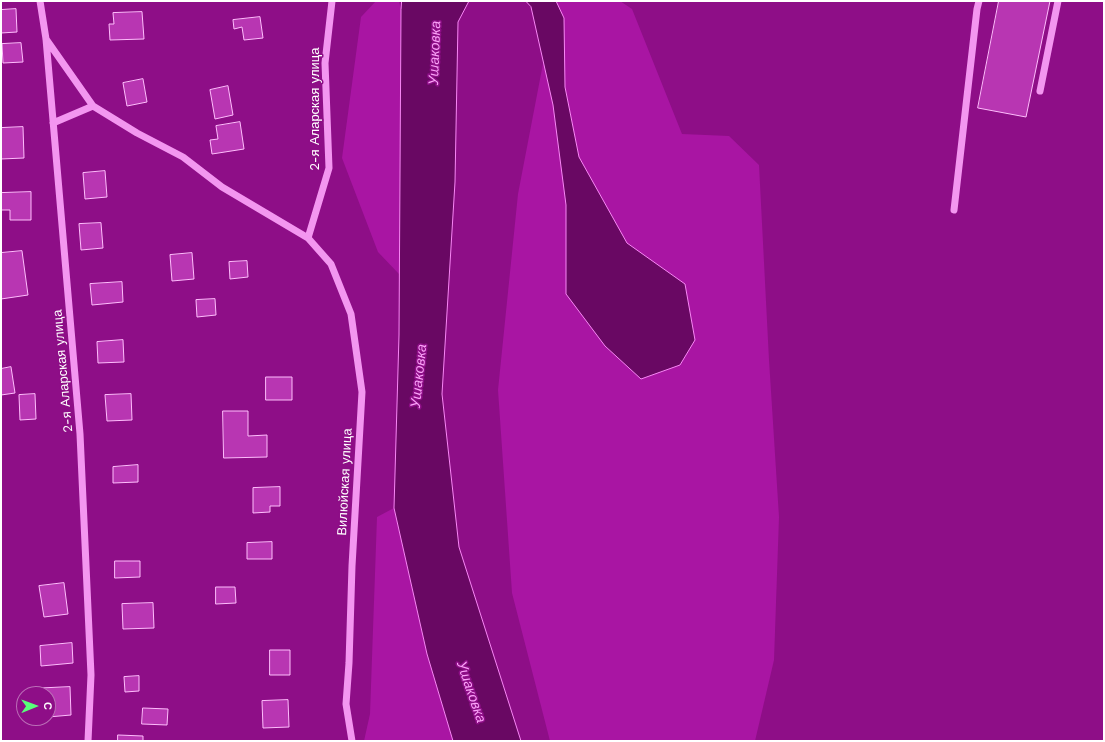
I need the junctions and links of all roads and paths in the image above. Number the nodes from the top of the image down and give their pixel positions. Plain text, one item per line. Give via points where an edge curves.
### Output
1 (40, 1) edge
2 (332, 1) edge
3 (979, 1) edge
4 (1058, 1) edge
5 (46, 39) junction
6 (1040, 91) dead end
7 (93, 106) junction
8 (53, 123) junction
9 (954, 210) dead end
10 (308, 238) junction
11 (88, 741) edge
12 (352, 741) edge

1 - 5 street, 2-я Аларская улица
2 - 10 street, 2-я Аларская улица via 325,63 329,168
3 - 9 street
4 - 6 street
5 - 7 street
5 - 8 street, 2-я Аларская улица
7 - 8 street
7 - 10 street, Вилюйская улица via 183,157 222,187
8 - 11 street, 2-я Аларская улица via 80,434 90,675
10 - 12 street, Вилюйская улица via 331,264 352,314 362,392 346,704

